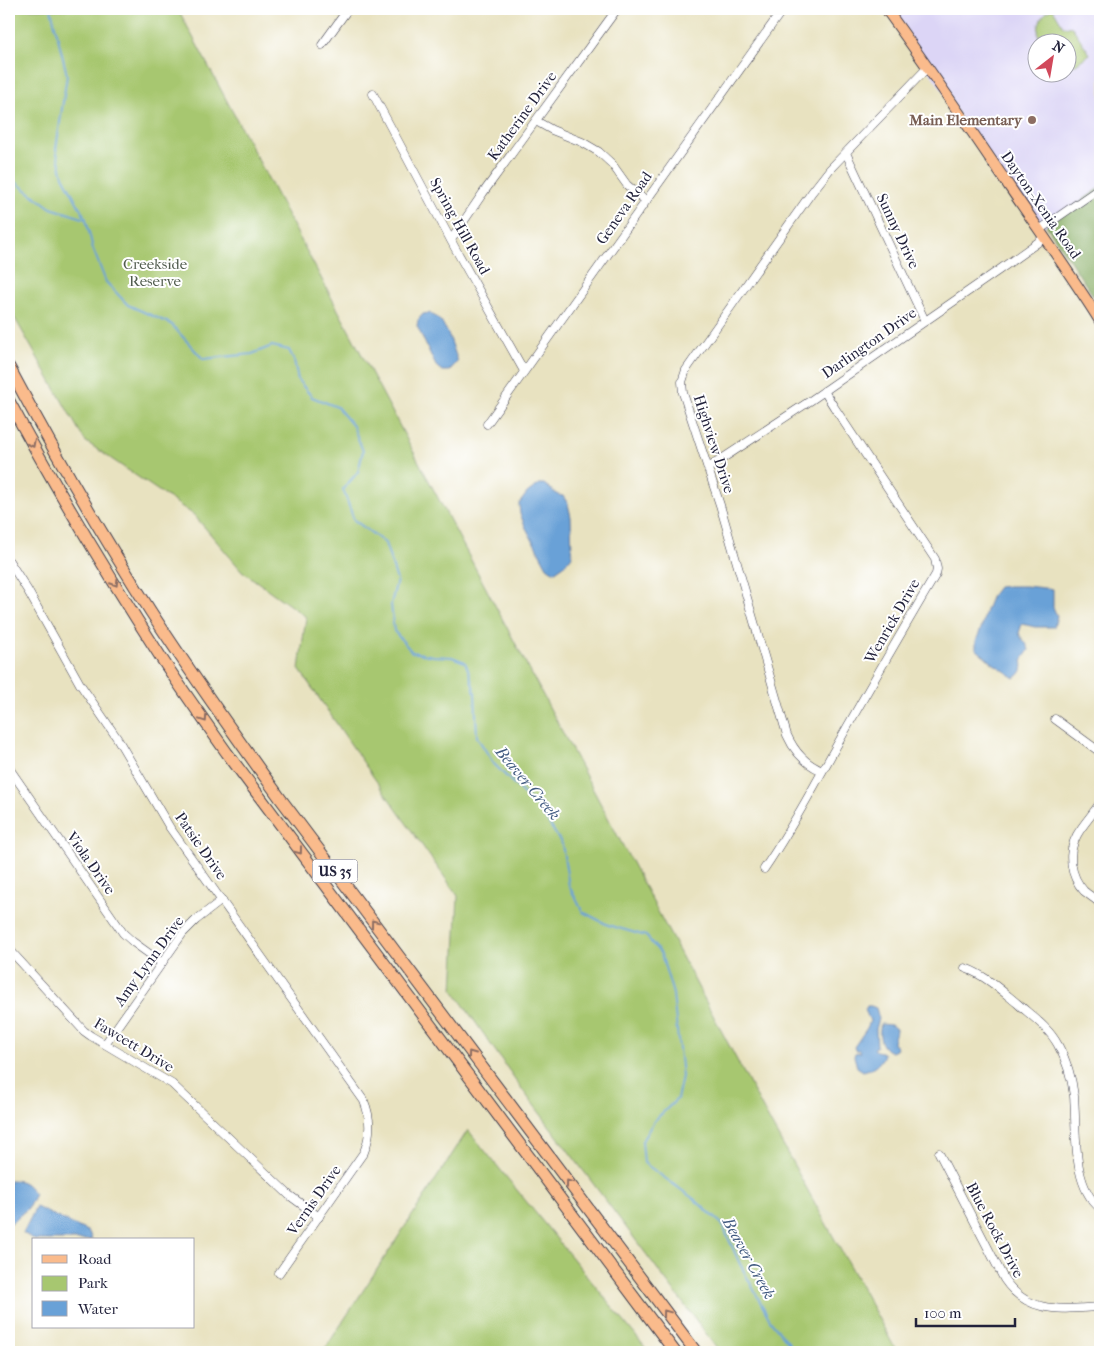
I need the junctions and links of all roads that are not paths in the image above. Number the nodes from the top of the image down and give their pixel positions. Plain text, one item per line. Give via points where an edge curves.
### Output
1 (348, 9) edge
2 (617, 9) edge
3 (783, 9) edge
4 (886, 9) edge
5 (322, 45) dead end
6 (928, 67) junction
7 (373, 94) dead end
8 (536, 121) junction
9 (846, 153) junction
10 (1100, 188) edge
11 (646, 201) junction
12 (1042, 234) junction
13 (450, 240) junction
14 (925, 321) junction
15 (1100, 321) edge
16 (9, 367) edge
17 (524, 371) junction
18 (824, 391) junction
19 (9, 401) edge
20 (488, 424) dead end
21 (708, 468) junction
22 (9, 560) edge
23 (1055, 720) dead end
24 (1100, 752) edge
25 (9, 768) edge
26 (822, 771) junction
27 (1100, 803) edge
28 (764, 868) dead end
29 (222, 900) junction
30 (1100, 903) edge
31 (9, 949) edge
32 (162, 963) junction
33 (965, 968) dead end
34 (105, 1044) junction
35 (368, 1142) joint
36 (939, 1153) dead end
37 (1100, 1208) edge
38 (319, 1217) junction
39 (279, 1273) dead end
40 (1100, 1307) edge
41 (675, 1352) edge
42 (696, 1352) edge

1 - 5 street
2 - 8 street, Katherine Drive
3 - 11 street, Geneva Road
4 - 6 main road, Dayton-Xenia Road
6 - 9 street, Highview Drive
6 - 12 main road, Dayton-Xenia Road
7 - 13 street, Spring Hill Road
8 - 11 street via 599,152 627,186
8 - 13 street, Katherine Drive
9 - 14 street, Sunny Drive
9 - 21 street, Highview Drive via 812,192 686,370 683,393
10 - 12 street, Darlington Drive
11 - 17 street, Geneva Road
12 - 14 street, Darlington Drive via 993,275
12 - 15 main road, Dayton-Xenia Road
13 - 17 street, Spring Hill Road
14 - 18 street, Darlington Drive
42 -> 16 highway, US 35 via 214,707 92,515
17 - 20 street, Geneva Road
18 - 21 street, Darlington Drive
18 - 26 street, Wenrick Drive via 935,559 937,569
19 -> 41 highway, US 35 via 102,563 227,753
21 - 26 street, Highview Drive via 787,735 803,759
22 - 29 street, Patsie Drive via 80,684 117,738 170,828
23 - 24 street
25 - 32 street, Viola Drive via 123,933
26 - 28 street, Wenrick Drive
27 - 30 street via 1077,835 1071,862 1080,886
29 - 32 street, Amy Lynn Drive via 189,926
29 - 35 street, Patsie Drive via 362,1096 368,1110
31 - 34 street, Fawcett Drive via 80,1027
32 - 34 street, Amy Lynn Drive
33 - 37 street via 987,980 1041,1023 1059,1046 1072,1082 1078,1162 1083,1183 1088,1196
34 - 38 street, Fawcett Drive via 172,1084 289,1196
35 - 38 street, Vernis Drive
36 - 40 street, Blue Rock Drive via 1004,1279 1017,1295 1031,1303 1054,1309
38 - 39 street, Vernis Drive

